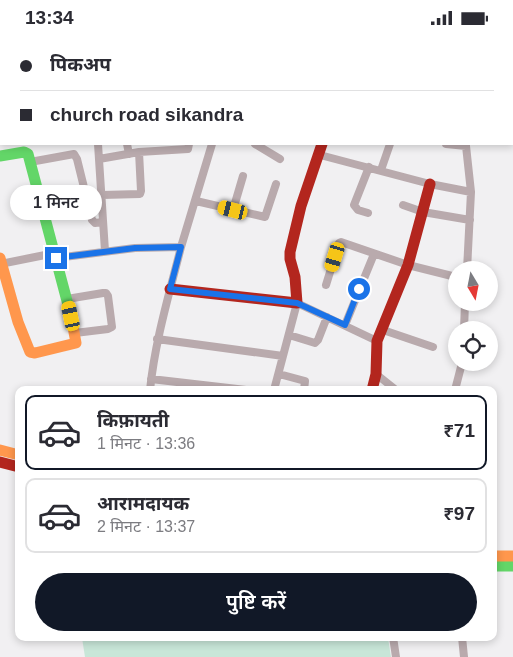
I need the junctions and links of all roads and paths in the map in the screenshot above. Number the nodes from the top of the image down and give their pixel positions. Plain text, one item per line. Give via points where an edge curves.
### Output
1 (98, 145) edge
2 (128, 145) edge
3 (189, 145) edge
4 (212, 145) edge
5 (256, 145) edge
6 (390, 145) edge
7 (466, 145) edge
8 (321, 149) edge
9 (139, 152) junction
10 (129, 154) junction
11 (0, 156) edge
12 (99, 159) junction
13 (280, 159) dead end
14 (30, 162) junction
15 (368, 167) junction
16 (381, 170) junction
17 (242, 176) dead end
18 (430, 183) junction
19 (276, 184) dead end
20 (471, 192) junction
21 (102, 195) junction
22 (196, 201) junction
23 (403, 205) dead end
24 (233, 210) junction
25 (423, 212) junction
26 (368, 213) dead end
27 (470, 220) junction
28 (103, 221) junction
29 (181, 247) junction
30 (105, 251) junction
31 (374, 254) junction
32 (55, 256) junction
33 (468, 261) edge
34 (1, 262) edge
35 (408, 265) junction
36 (448, 275) edge
37 (326, 285) dead end
38 (170, 289) junction
39 (67, 299) junction
40 (297, 303) junction
41 (326, 317) junction
42 (345, 325) junction
43 (383, 330) junction
44 (74, 333) junction
45 (289, 335) junction
46 (157, 339) junction
47 (377, 341) junction
48 (433, 347) dead end
49 (283, 356) junction
50 (460, 371) edge
51 (279, 374) junction
52 (376, 374) junction
53 (151, 379) junction
54 (150, 386) edge
55 (211, 386) edge
56 (275, 386) edge
57 (304, 386) edge
58 (373, 386) edge
59 (391, 386) edge
60 (456, 386) edge
61 (0, 450) edge
62 (15, 454) edge
63 (0, 462) edge
64 (15, 466) edge
65 (497, 556) edge
66 (513, 556) edge
67 (497, 566) edge
68 (513, 566) edge
69 (394, 641) edge
70 (462, 641) edge
71 (396, 657) edge
72 (464, 657) edge

1 - 12 street
2 - 10 street
3 - 9 street via 188,149
4 - 22 street
5 - 13 street
6 - 16 street
7 - 20 street
8 - 15 street
8 - 40 main road via 301,206 290,252
9 - 10 street
9 - 21 street via 140,194
10 - 12 street
11 - 14 main road via 24,152
12 - 21 street
14 - 28 street via 74,154 92,220 96,223
14 - 32 main road
15 - 16 street
15 - 26 street via 354,205
16 - 18 street
17 - 24 street
18 - 20 street
18 - 25 main road
19 - 24 street via 266,217
20 - 27 street
21 - 28 street
22 - 24 street
22 - 29 street
23 - 25 street
25 - 27 street
25 - 35 main road
27 - 33 street
28 - 30 street
29 - 30 street
29 - 38 street
30 - 32 street
31 - 35 street
31 - 37 street via 339,243
31 - 42 street
32 - 34 street
32 - 39 main road
34 - 44 main road via 30,352 75,344
35 - 36 street
35 - 43 main road
38 - 40 main road
38 - 46 street
39 - 44 main road
39 - 44 street via 102,293 108,296 112,327
40 - 41 street
40 - 45 street
41 - 42 street
41 - 45 street via 315,343
42 - 47 street
43 - 47 main road
43 - 48 street
45 - 49 street
46 - 49 street
46 - 53 street
47 - 52 main road
49 - 51 street
50 - 60 street
51 - 56 street
51 - 57 street via 305,381
52 - 58 main road
52 - 59 street
53 - 54 street
53 - 55 street
61 - 62 main road
63 - 64 main road
65 - 66 main road
67 - 68 main road
69 - 71 street
70 - 72 street

